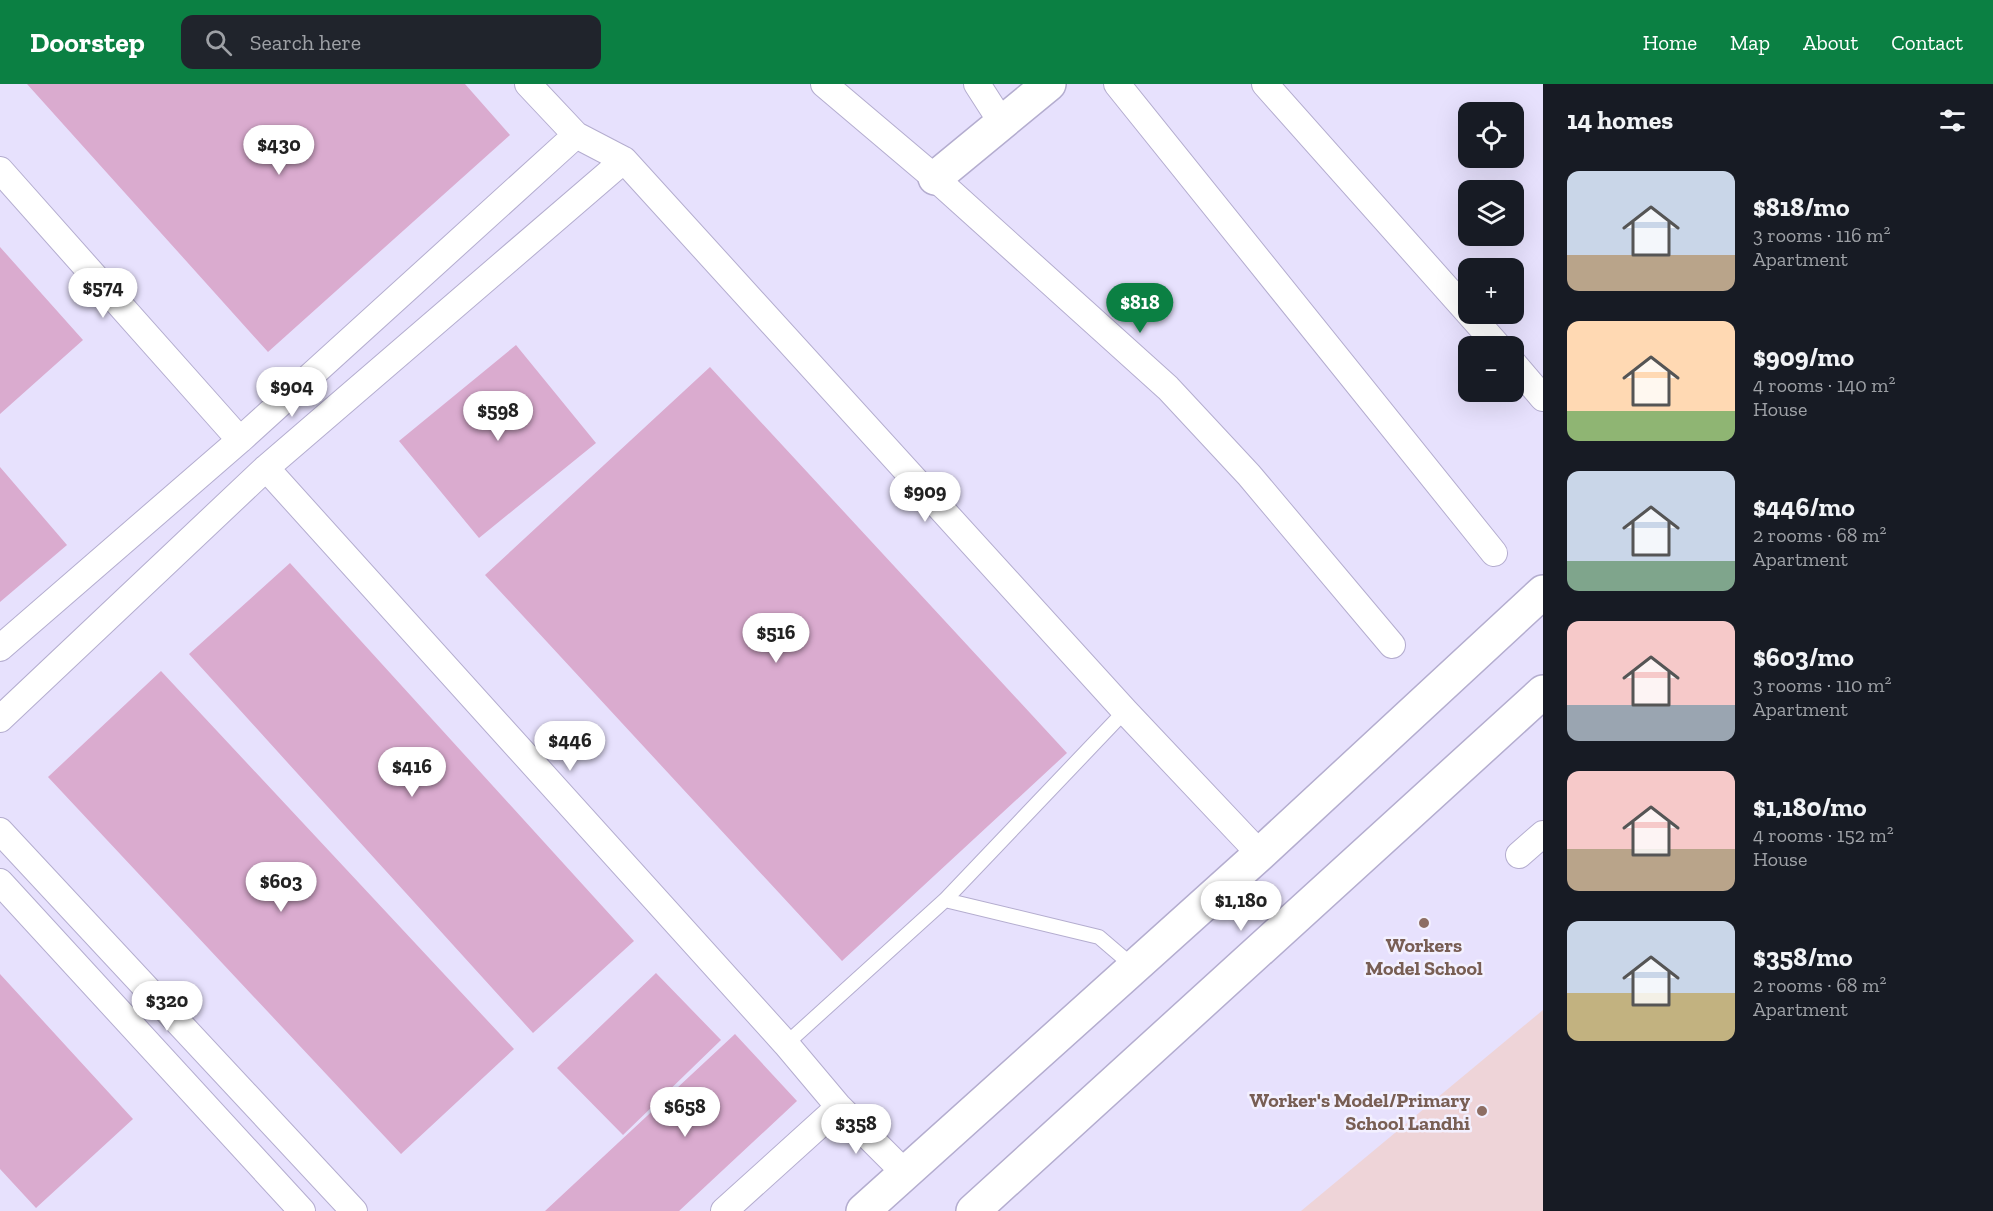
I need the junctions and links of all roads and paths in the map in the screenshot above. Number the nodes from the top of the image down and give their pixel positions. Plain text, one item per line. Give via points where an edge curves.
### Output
1 (528, 84) edge
2 (824, 84) edge
3 (977, 84) edge
4 (1049, 84) edge
5 (1117, 84) edge
6 (1266, 84) edge
7 (1002, 123) junction
8 (576, 135) junction
9 (624, 160) junction
10 (0, 170) edge
11 (935, 178) junction
12 (1489, 336) edge
13 (1524, 376) edge
14 (1543, 398) edge
15 (240, 440) junction
16 (266, 468) junction
17 (1494, 553) dead end
18 (1543, 592) edge
19 (1392, 645) dead end
20 (0, 648) edge
21 (1543, 692) edge
22 (1125, 711) junction
23 (0, 719) edge
24 (0, 831) edge
25 (1543, 834) edge
26 (1260, 854) junction
27 (1519, 855) dead end
28 (0, 882) edge
29 (945, 900) junction
30 (1134, 967) junction
31 (786, 1044) junction
32 (839, 1107) junction
33 (905, 1173) junction
34 (302, 1211) edge
35 (354, 1211) edge
36 (724, 1211) edge
37 (863, 1211) edge
38 (973, 1211) edge

1 - 8 street
2 - 11 street
3 - 7 street
4 - 7 street
5 - 17 street
6 - 12 street
7 - 11 street
8 - 9 street
8 - 15 street
9 - 16 street
9 - 22 street
10 - 15 street
11 - 19 street via 1168,388 1249,475
13 - 14 street
15 - 20 street
16 - 23 street
16 - 31 street
18 - 26 street
21 - 38 street
22 - 26 street
22 - 29 lane
24 - 35 street
25 - 27 street
26 - 30 street
28 - 34 street
29 - 30 lane via 1099,937
29 - 31 lane
30 - 33 street
31 - 32 street
32 - 33 street
32 - 36 street
33 - 37 street

